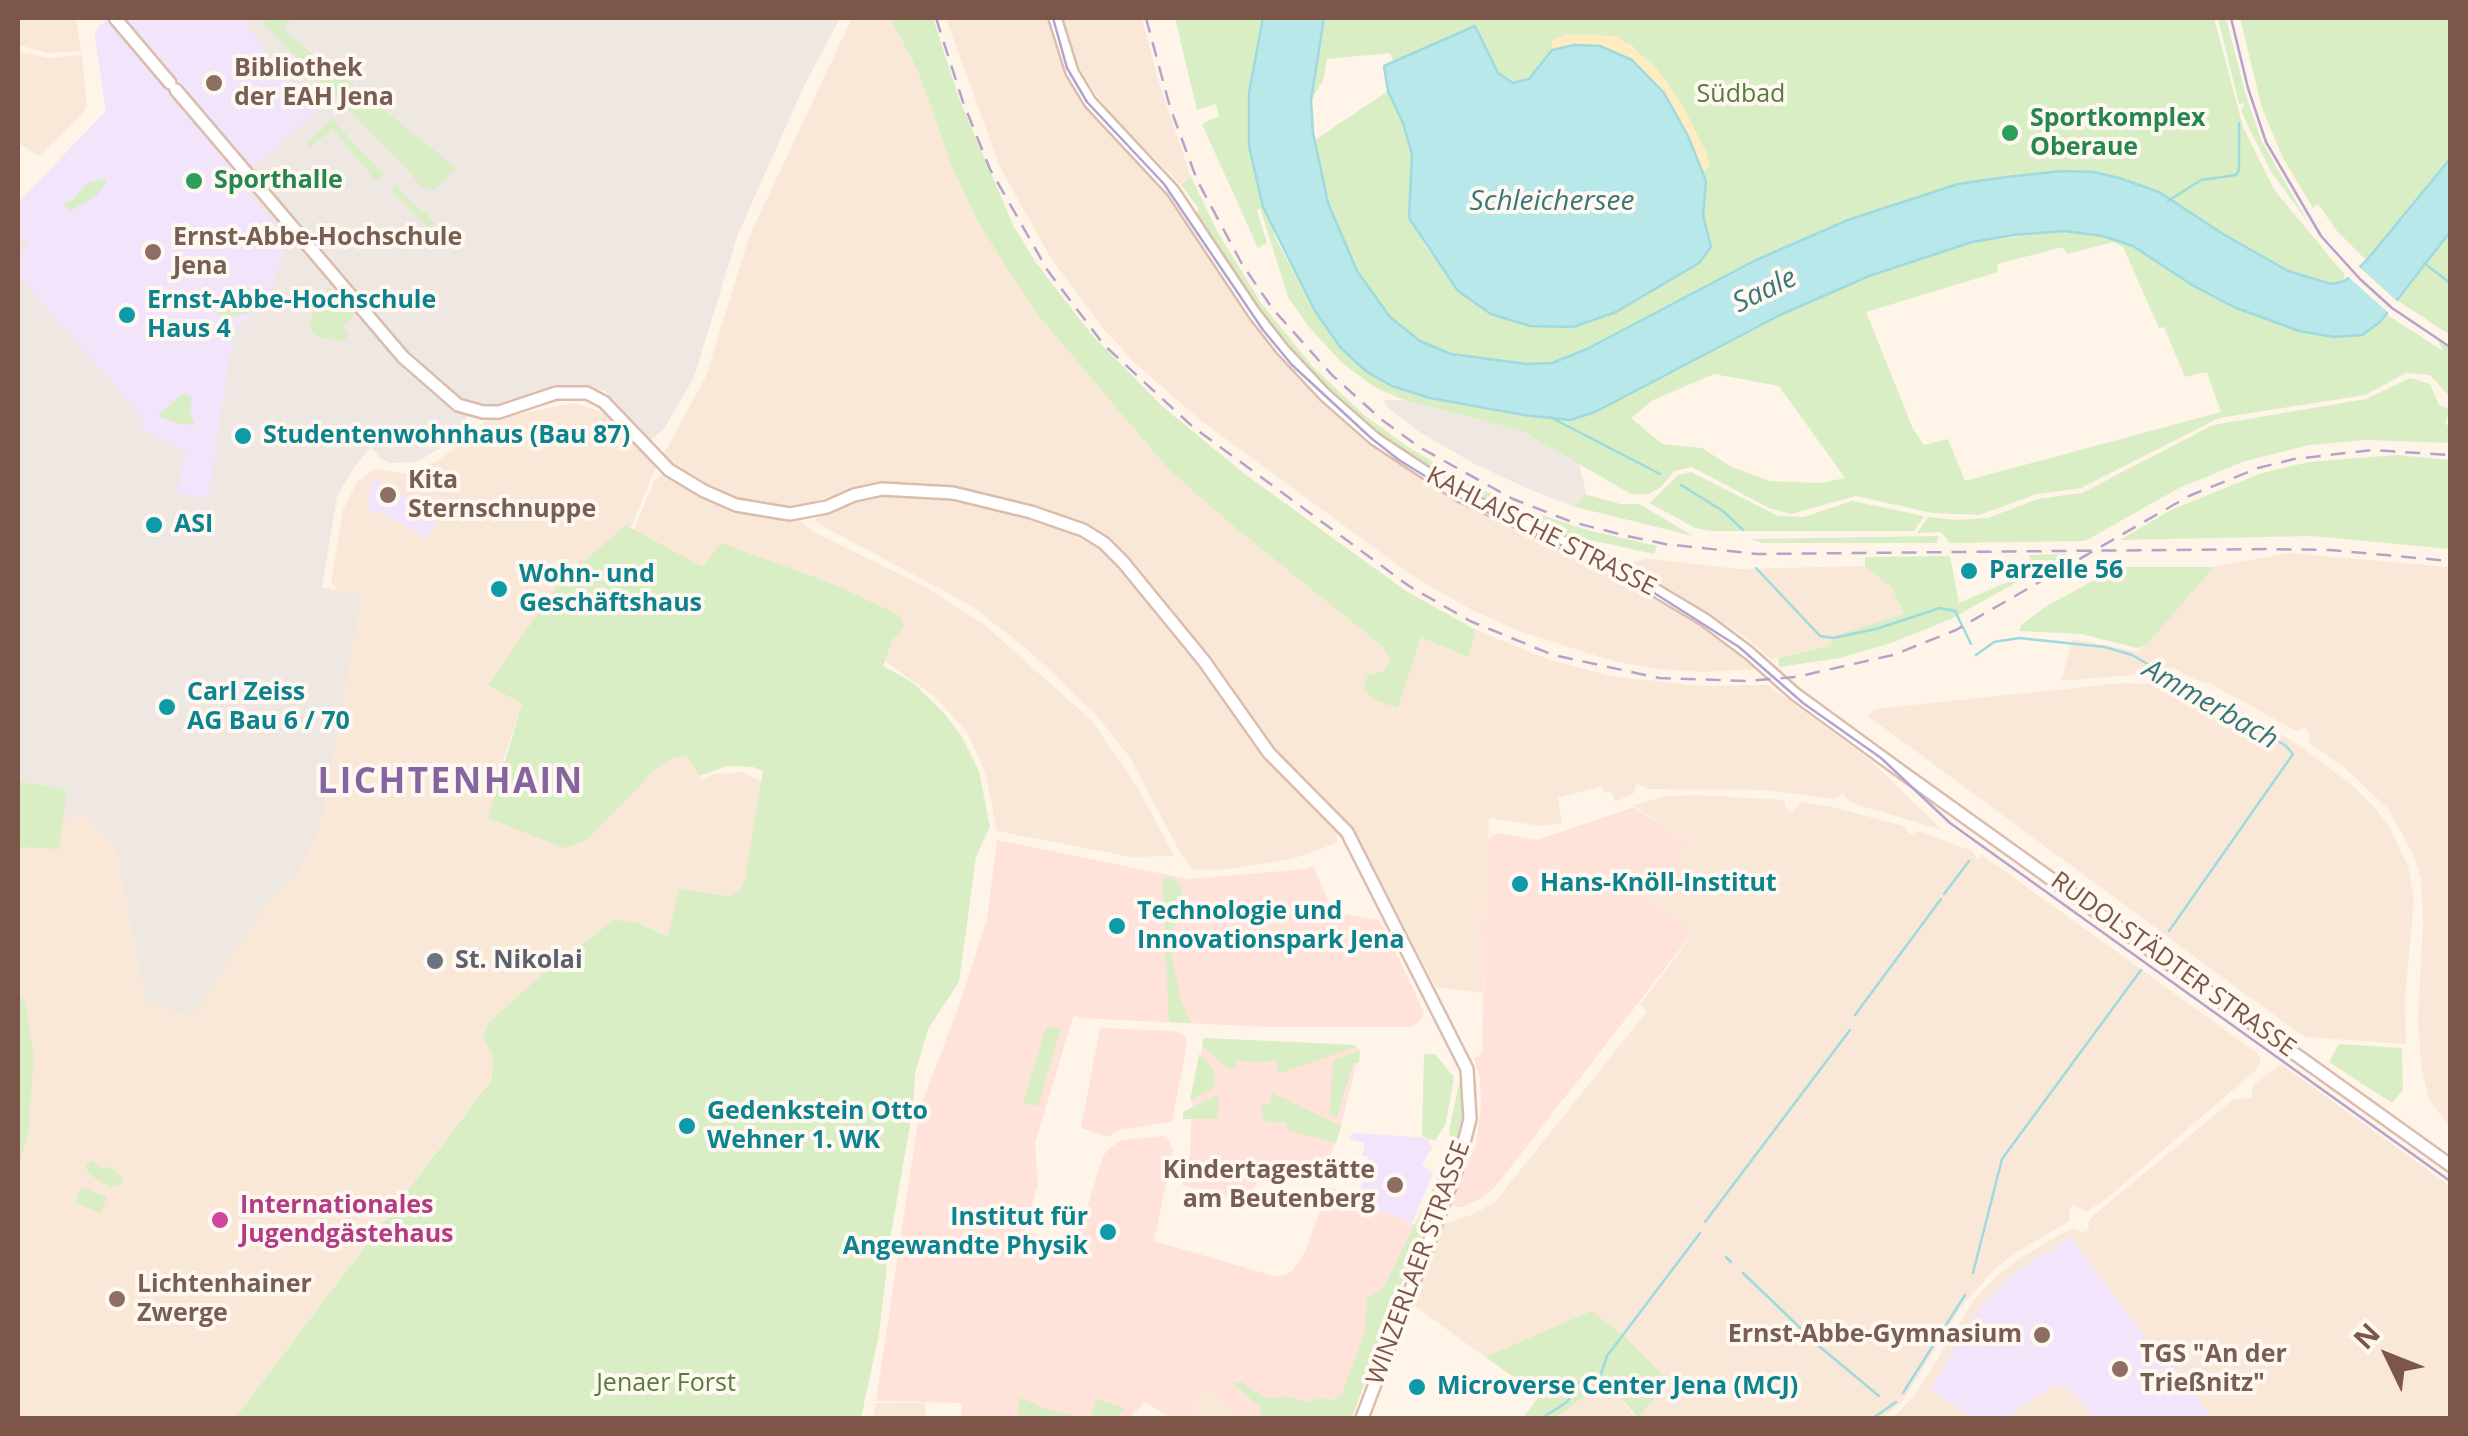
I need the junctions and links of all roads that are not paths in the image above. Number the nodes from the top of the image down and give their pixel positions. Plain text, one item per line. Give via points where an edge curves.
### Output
1 (115, 18) edge
2 (1055, 18) edge
3 (1896, 767) joint
4 (2450, 1164) edge
5 (1362, 1418) edge

1 - 5 main road, WINZERLAER STRASSE via 414,369 454,402 499,412 547,395 594,395 669,470 752,510 807,512 882,489 925,489 1083,530 1123,562 1204,660 1269,754 1349,836 1465,1062 1469,1127 1458,1166
2 - 3 main road, KAHLAISCHE STRASSE via 1072,72 1090,102 1174,191 1282,349 1336,404 1461,496 1615,566 1680,604
3 - 4 main road, RUDOLSTÄDTER STRASSE

